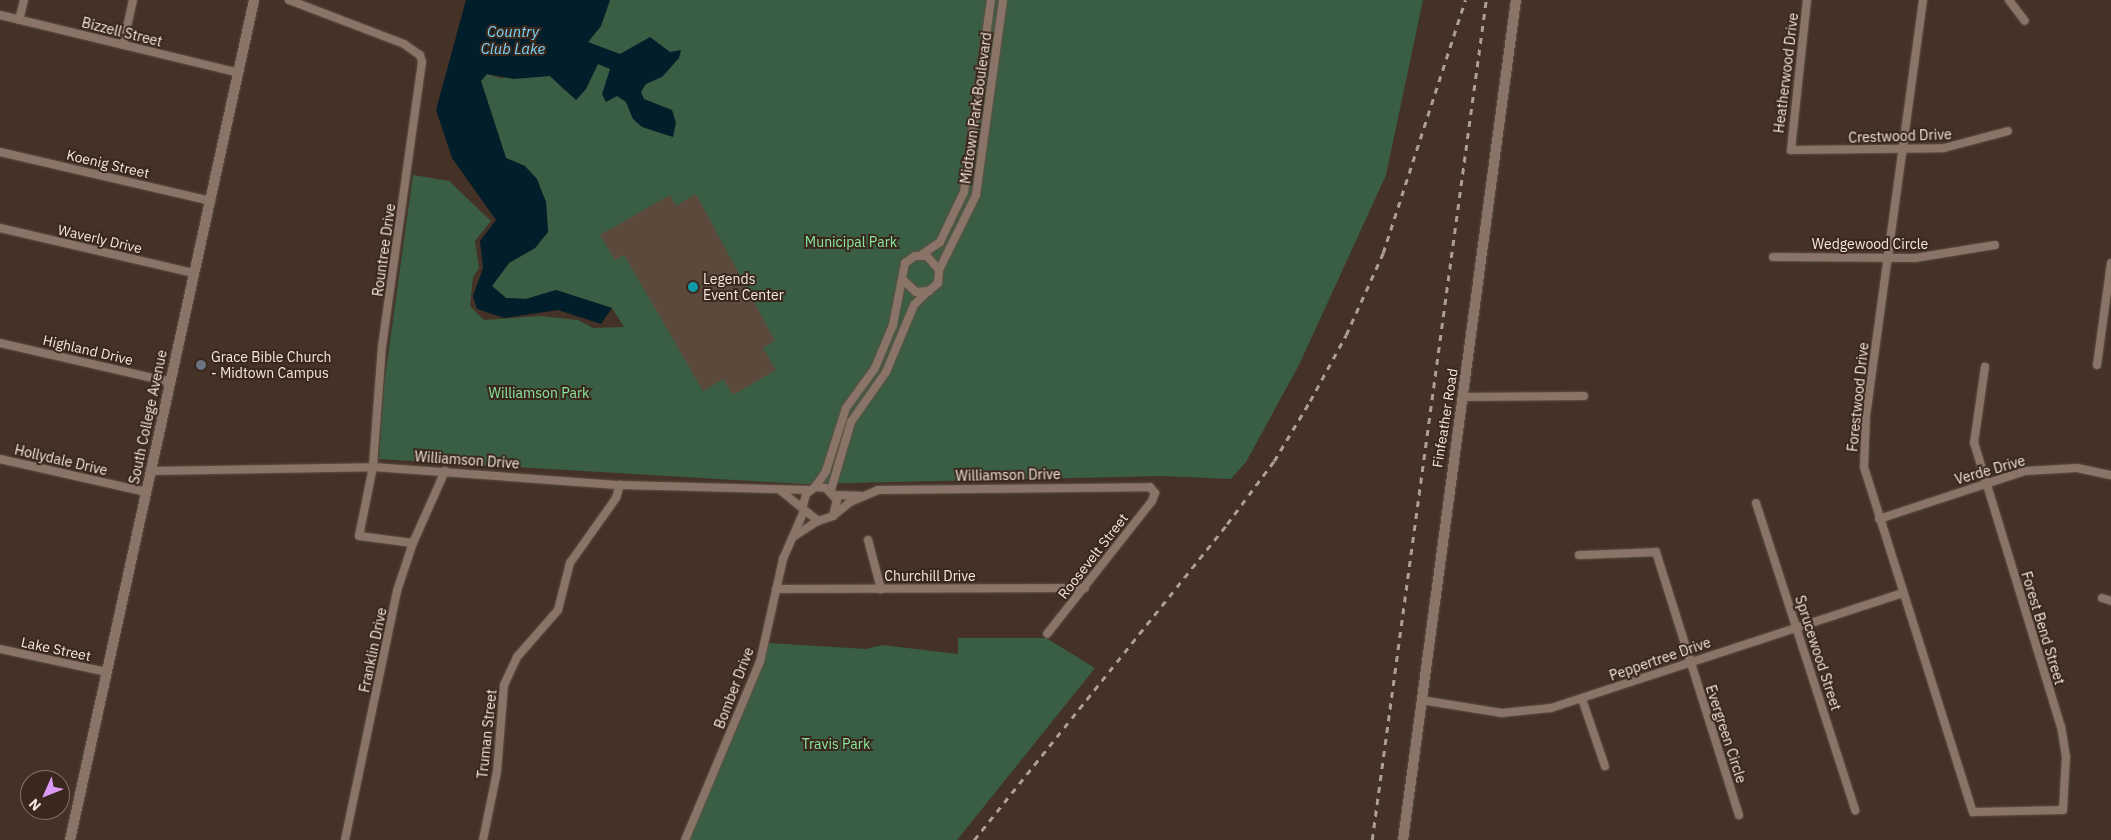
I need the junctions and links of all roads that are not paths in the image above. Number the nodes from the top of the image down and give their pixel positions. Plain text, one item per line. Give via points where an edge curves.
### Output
1 (24, 0) edge
2 (133, 0) edge
3 (254, 0) edge
4 (289, 0) edge
5 (991, 0) edge
6 (1003, 0) edge
7 (1516, 0) edge
8 (1808, 0) edge
9 (1922, 0) edge
10 (2009, 0) edge
11 (0, 15) edge
12 (19, 20) junction
13 (2025, 21) dead end
14 (123, 45) junction
15 (239, 73) junction
16 (2008, 131) dead end
17 (1903, 149) junction
18 (1791, 150) joint
19 (0, 152) edge
20 (211, 201) junction
21 (0, 228) edge
22 (1995, 245) dead end
23 (921, 255) junction
24 (1887, 256) junction
25 (1773, 257) dead end
26 (2111, 263) edge
27 (939, 270) junction
28 (194, 273) junction
29 (903, 280) junction
30 (928, 291) junction
31 (0, 343) edge
32 (2097, 365) dead end
33 (1984, 367) dead end
34 (170, 382) junction
35 (1584, 396) dead end
36 (1462, 397) junction
37 (0, 459) edge
38 (372, 467) junction
39 (152, 471) junction
40 (445, 471) junction
41 (2111, 475) edge
42 (1984, 484) junction
43 (620, 485) junction
44 (812, 489) junction
45 (780, 490) junction
46 (146, 492) junction
47 (833, 493) junction
48 (1155, 493) joint
49 (860, 496) junction
50 (1756, 503) dead end
51 (804, 508) junction
52 (833, 516) junction
53 (1879, 519) junction
54 (818, 521) junction
55 (791, 539) junction
56 (868, 540) dead end
57 (413, 543) junction
58 (1579, 555) dead end
59 (1084, 588) junction
60 (776, 589) junction
61 (881, 589) junction
62 (1902, 593) junction
63 (2102, 598) dead end
64 (2111, 601) edge
65 (1796, 627) junction
66 (1047, 634) dead end
67 (0, 649) edge
68 (1689, 662) junction
69 (106, 672) junction
70 (1582, 698) junction
71 (1421, 700) junction
72 (1605, 766) dead end
73 (1856, 810) dead end
74 (1973, 812) joint
75 (1740, 815) dead end
76 (70, 840) edge
77 (345, 840) edge
78 (483, 840) edge
79 (685, 840) edge
80 (1403, 840) edge

1 - 12 street
2 - 14 street
3 - 15 main road, South College Avenue
4 - 38 street, Rountree Drive via 404,44 420,55 422,62 382,346
5 - 23 street, Midtown Park Boulevard via 964,192 940,242
6 - 27 street, Midtown Park Boulevard via 976,195
7 - 36 main road, Finfeather Road
8 - 18 street, Heatherwood Drive
9 - 17 street, Forestwood Drive
10 - 13 street
11 - 12 street, Bizzell Street
12 - 14 street, Bizzell Street
14 - 15 street, Bizzell Street
15 - 20 main road, South College Avenue
16 - 17 street, Crestwood Drive via 1966,146
17 - 18 street, Crestwood Drive
17 - 24 street, Forestwood Drive
19 - 20 street, Koenig Street
20 - 28 main road, South College Avenue
21 - 28 street, Waverly Drive
22 - 24 street, Wedgewood Circle via 1936,256
23 - 27 street via 933,259
23 - 29 street via 905,263
24 - 25 street, Wedgewood Circle
24 - 53 street, Forestwood Drive via 1864,443 1864,467
26 - 32 street
27 - 30 street via 938,282
28 - 34 main road, South College Avenue
29 - 30 street via 916,292
29 - 44 street via 901,300 884,349 846,408 826,471
30 - 47 street via 914,304 886,372 851,422
31 - 34 street, Highland Drive
33 - 42 street, Forest Bend Street via 1974,443
34 - 39 main road, South College Avenue
35 - 36 street
36 - 71 main road, Finfeather Road
37 - 46 street, Hollydale Drive
38 - 39 street, Williamson Drive
38 - 40 street, Williamson Drive
38 - 57 street, Rountree Drive via 359,536
39 - 46 main road, South College Avenue
40 - 43 street, Williamson Drive
40 - 57 street, Franklin Drive
41 - 42 street, Verde Drive via 2077,468 2048,469 2025,471
42 - 53 street, Verde Drive
42 - 74 street, Forest Bend Street via 2061,726 2066,777 2063,810
43 - 45 street, Williamson Drive
43 - 78 street, Truman Street via 616,498 570,563 558,610 517,657 504,685 497,772
44 - 45 street, Williamson Drive
44 - 47 street
44 - 51 street
45 - 51 street
46 - 69 main road, South College Avenue
47 - 49 street, Williamson Drive
47 - 52 street via 837,505
48 - 49 street, Williamson Drive via 1143,486 878,490
48 - 59 street, Roosevelt Street
49 - 52 street, Williamson Drive
50 - 65 street, Sprucewood Street
51 - 54 street
51 - 55 street, Bomber Drive
52 - 54 street
53 - 62 street, Forestwood Drive
54 - 55 street
55 - 60 street, Bomber Drive
56 - 61 street
57 - 77 street, Franklin Drive via 397,591
58 - 68 street, Evergreen Circle via 1656,552
59 - 61 street, Churchill Drive
59 - 66 street, Roosevelt Street
60 - 61 street, Churchill Drive
60 - 79 street, Bomber Drive via 760,662
62 - 65 street, Peppertree Drive
62 - 74 street, Forestwood Drive
63 - 64 street
65 - 68 street, Peppertree Drive
65 - 73 street, Sprucewood Street
67 - 69 street, Lake Street
68 - 70 street, Peppertree Drive
68 - 75 street, Evergreen Circle
69 - 76 main road, South College Avenue
70 - 71 street, Peppertree Drive via 1551,708 1502,713
70 - 72 street
71 - 80 main road, Finfeather Road

